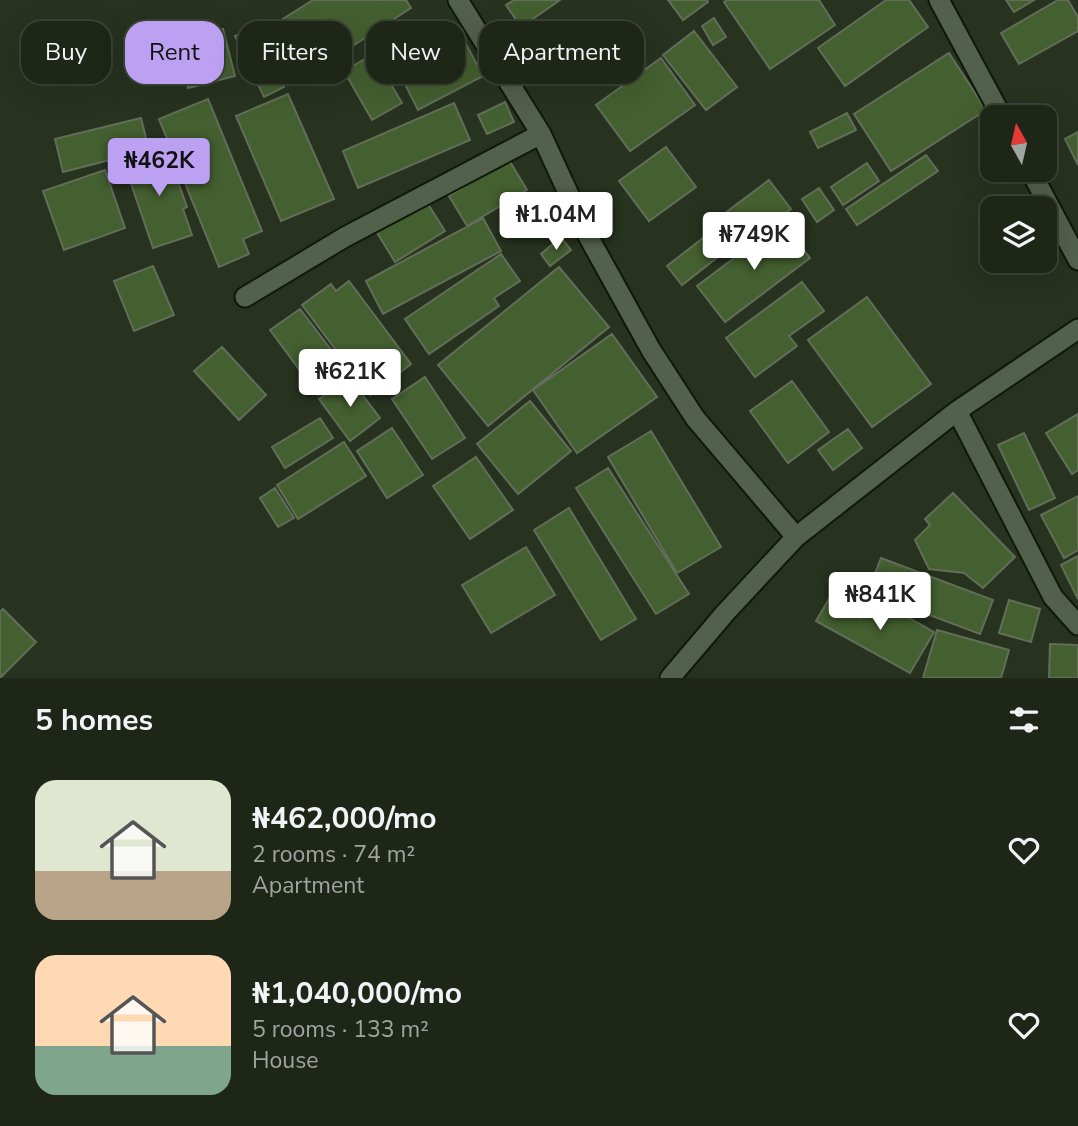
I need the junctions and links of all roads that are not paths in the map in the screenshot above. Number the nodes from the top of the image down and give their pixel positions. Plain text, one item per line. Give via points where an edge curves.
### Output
1 (458, 0) edge
2 (939, 0) edge
3 (996, 105) edge
4 (541, 134) junction
5 (1036, 182) edge
6 (1078, 260) edge
7 (245, 297) dead end
8 (1078, 329) edge
9 (957, 411) junction
10 (796, 537) junction
11 (1078, 625) edge
12 (670, 678) edge

1 - 4 street
2 - 3 street
4 - 7 street via 345,237
4 - 10 street via 587,236 651,350 695,418
5 - 6 street
8 - 9 street
9 - 10 street
9 - 11 street via 1053,597
10 - 12 street

